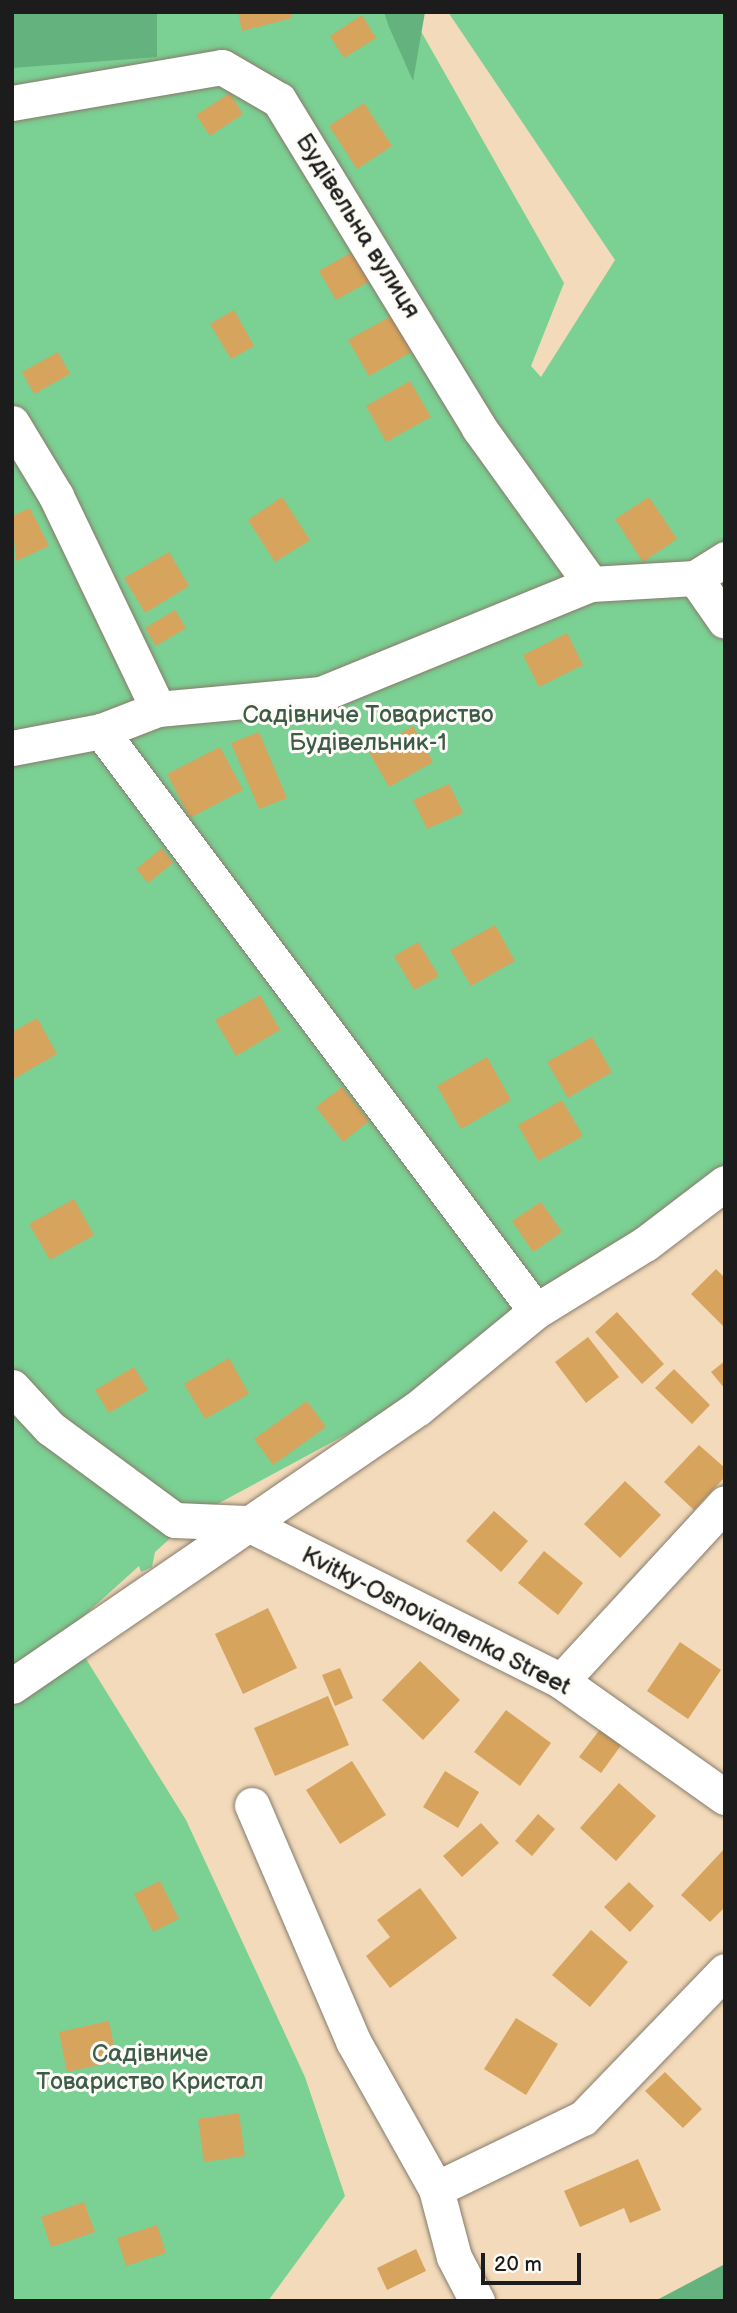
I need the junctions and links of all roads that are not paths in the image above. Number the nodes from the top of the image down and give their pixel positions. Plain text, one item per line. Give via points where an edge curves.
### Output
1 (12, 103) edge
2 (12, 423) edge
3 (725, 559) edge
4 (695, 578) junction
5 (591, 584) junction
6 (725, 621) edge
7 (158, 709) junction
8 (101, 731) junction
9 (12, 748) edge
10 (725, 1183) edge
11 (536, 1311) junction
12 (12, 1387) edge
13 (725, 1503) edge
14 (246, 1523) junction
15 (561, 1681) junction
16 (12, 1686) edge
17 (725, 1797) edge
18 (252, 1805) dead end
19 (725, 1971) edge
20 (436, 2189) junction
21 (477, 2301) edge

1 - 5 street, Будівельна вулиця via 222,67 279,100 479,428
2 - 7 street via 56,496
3 - 4 street
4 - 5 street
4 - 6 street
5 - 7 street via 321,694
7 - 8 street
8 - 9 street
8 - 11 street
10 - 11 street via 645,1244
11 - 14 street via 418,1408
12 - 14 street via 50,1428 175,1520
13 - 15 street
14 - 15 street, Kvitky-Osnovianenka Street
14 - 16 street
15 - 17 street, Kvitky-Osnovianenka Street
18 - 20 street via 353,2041
19 - 20 street via 583,2118
20 - 21 street via 454,2257

